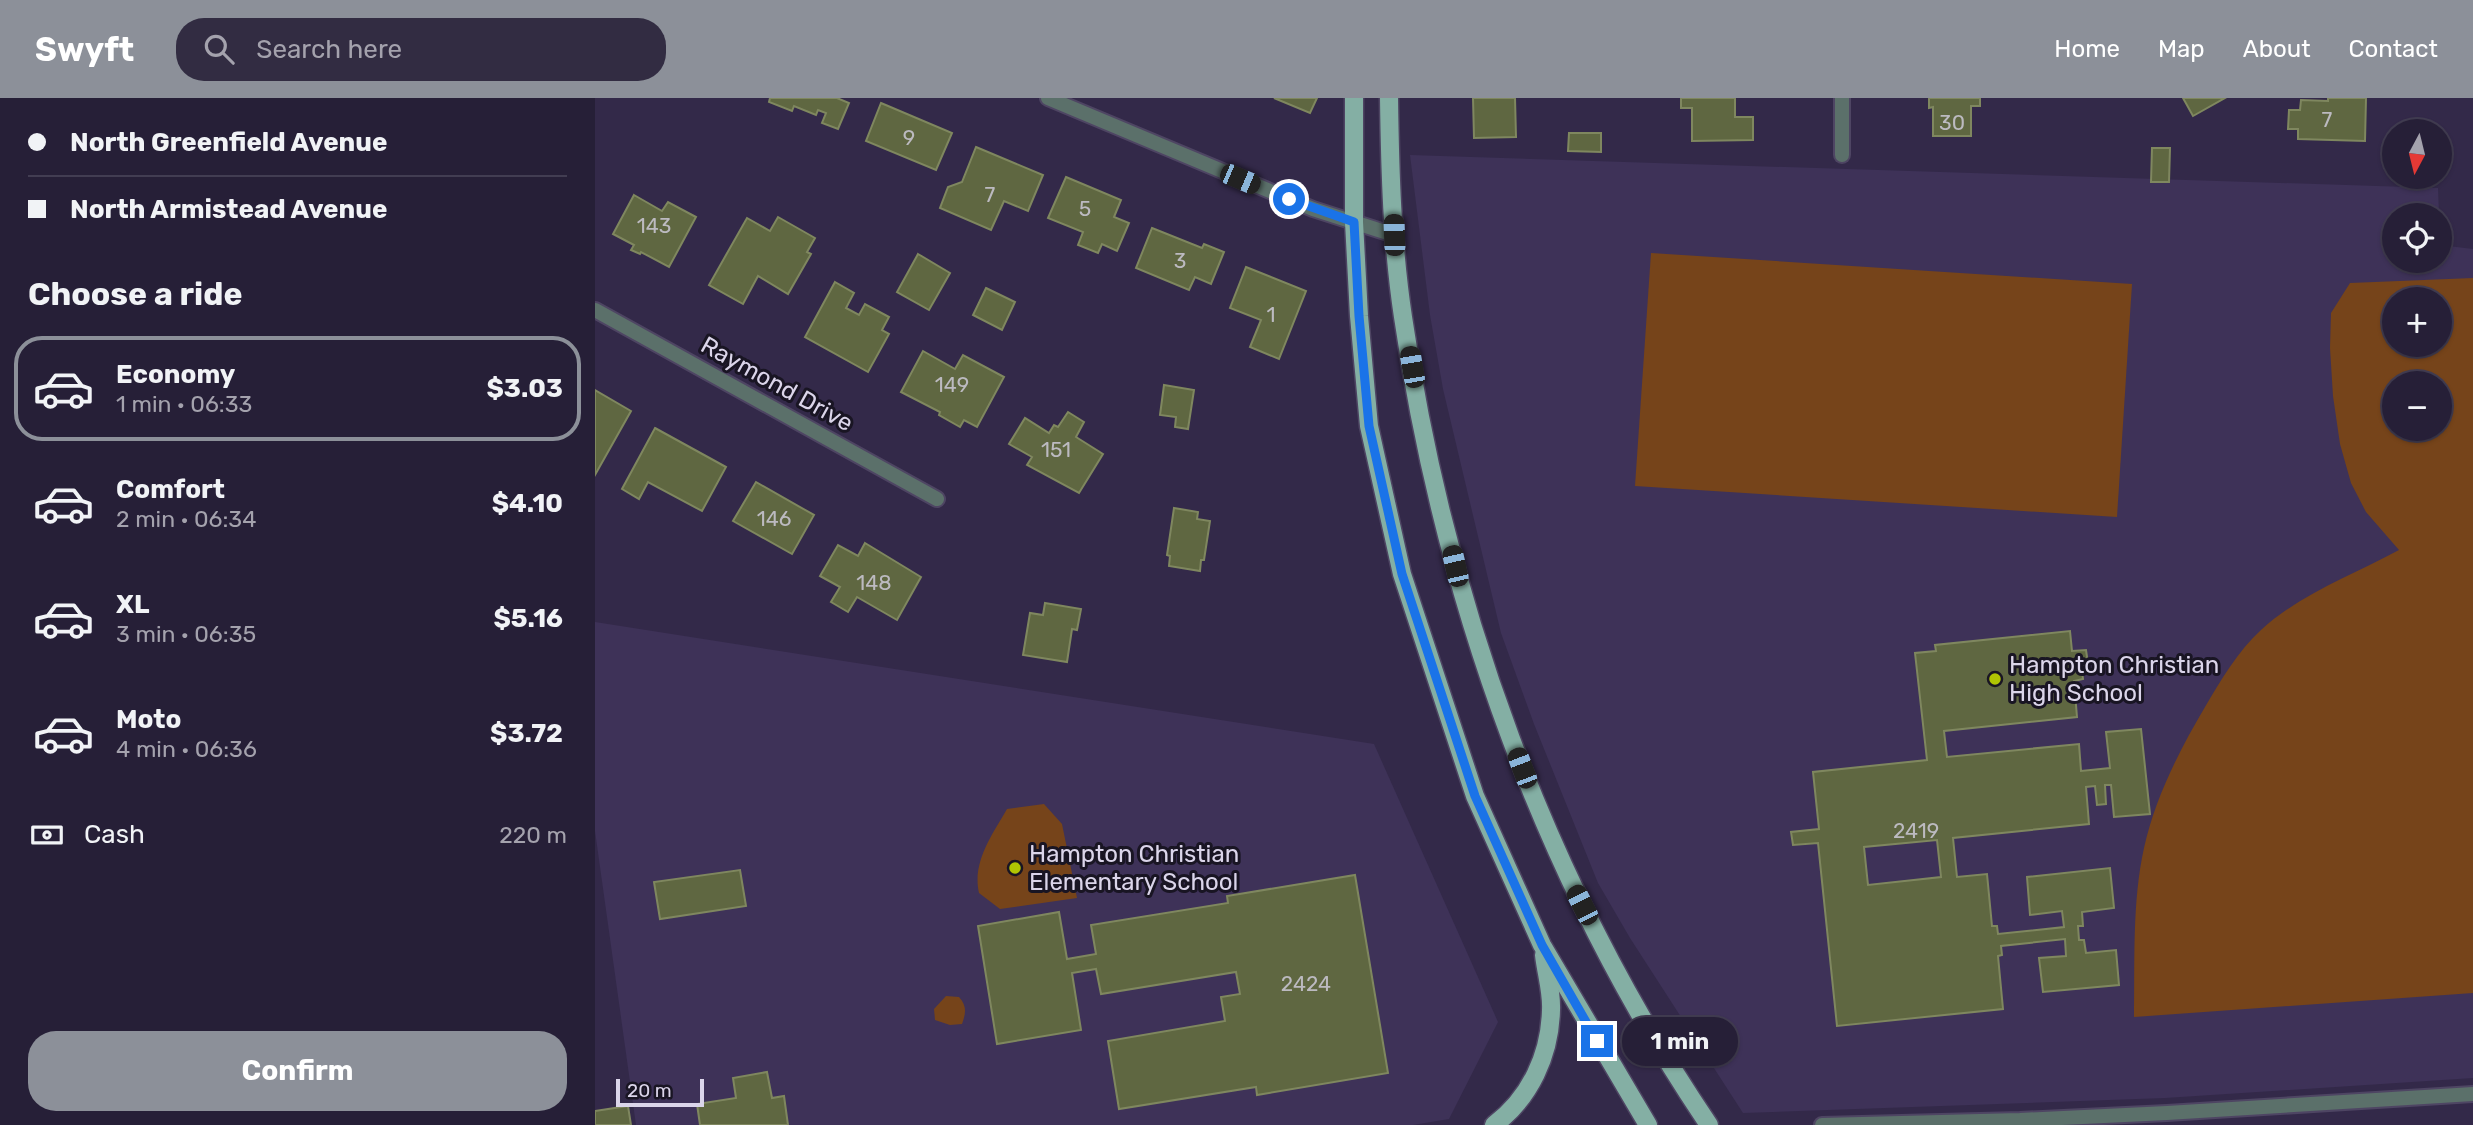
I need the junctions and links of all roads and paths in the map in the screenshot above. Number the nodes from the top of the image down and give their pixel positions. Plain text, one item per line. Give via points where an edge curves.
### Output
1 (1048, 98) edge
2 (1354, 98) edge
3 (1388, 98) edge
4 (1842, 98) edge
5 (1842, 155) dead end
6 (1354, 222) junction
7 (1394, 235) junction
8 (595, 310) edge
9 (937, 499) dead end
10 (1542, 945) junction
11 (2473, 1094) edge
12 (1494, 1125) edge
13 (1648, 1125) edge
14 (1709, 1125) edge
15 (1822, 1125) edge

1 - 6 street
2 - 6 main road
3 - 7 main road
4 - 5 street
6 - 7 street
6 - 10 main road via 1369,426 1402,574 1475,796
7 - 14 main road via 1421,419 1455,566 1499,709 1561,863 1603,946
8 - 9 street, Raymond Drive
10 - 12 main road via 1551,1007 1548,1040 1527,1091
10 - 13 main road
11 - 15 street via 2153,1114

